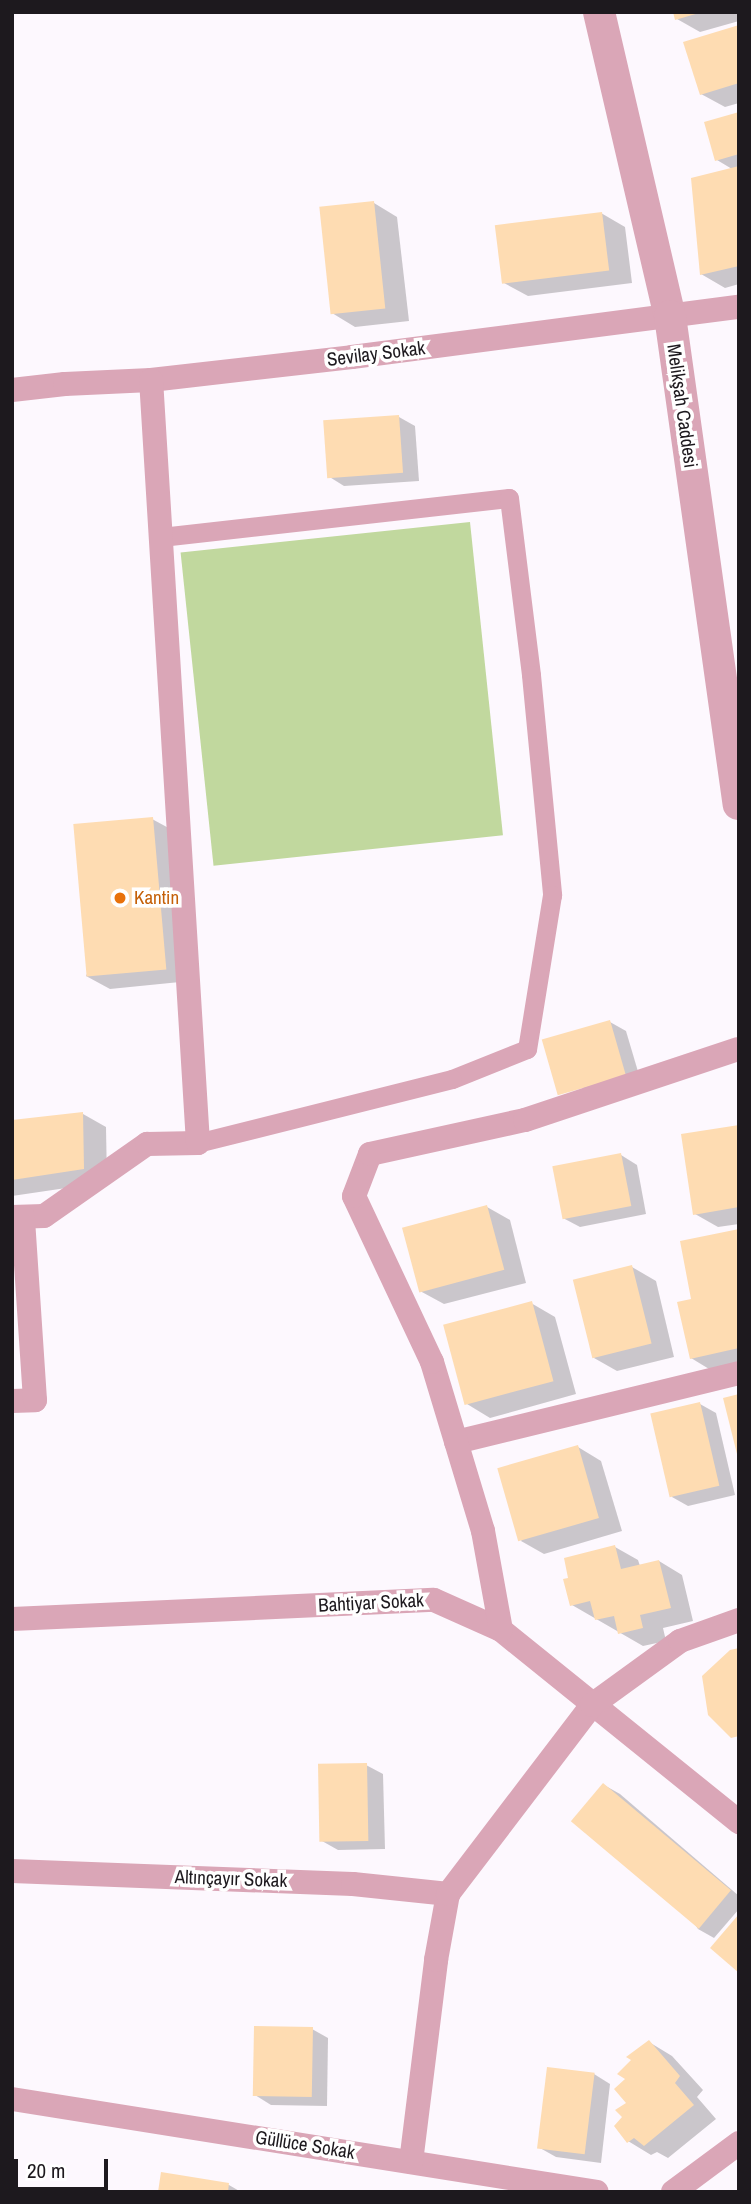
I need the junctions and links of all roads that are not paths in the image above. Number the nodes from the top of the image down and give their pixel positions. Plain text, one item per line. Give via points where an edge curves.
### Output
1 (599, 12) edge
2 (739, 307) edge
3 (670, 316) junction
4 (151, 380) junction
5 (12, 390) edge
6 (161, 537) junction
7 (739, 804) edge
8 (739, 1049) edge
9 (198, 1143) junction
10 (18, 1217) edge
11 (739, 1373) edge
12 (12, 1401) edge
13 (456, 1442) junction
14 (12, 1619) edge
15 (739, 1620) edge
16 (501, 1630) junction
17 (592, 1705) junction
18 (739, 1822) edge
19 (12, 1871) edge
20 (448, 1894) junction
21 (12, 2099) edge
22 (739, 2143) edge
23 (411, 2162) junction
24 (597, 2192) edge
25 (673, 2192) edge

1 - 3 street, Melikşah Caddesi
2 - 3 street, Sevilay Sokak
3 - 4 street, Sevilay Sokak
3 - 7 street, Melikşah Caddesi
4 - 5 street, Sevilay Sokak
4 - 6 street
6 - 9 street
6 - 9 street via 509,498 552,895 527,1049 452,1079
8 - 13 street via 525,1119 370,1154 354,1196 432,1363
9 - 10 street via 147,1144 44,1216
10 - 12 street via 35,1400
11 - 13 street
13 - 16 street via 483,1531
14 - 16 street, Bahtiyar Sokak via 434,1600
15 - 17 street via 680,1640
16 - 17 street, Bahtiyar Sokak
17 - 18 street, Bahtiyar Sokak
17 - 20 street
19 - 20 street, Altınçayır Sokak via 353,1884
20 - 23 street
21 - 23 street, Güllüce Sokak
22 - 25 street
23 - 24 street, Güllüce Sokak

